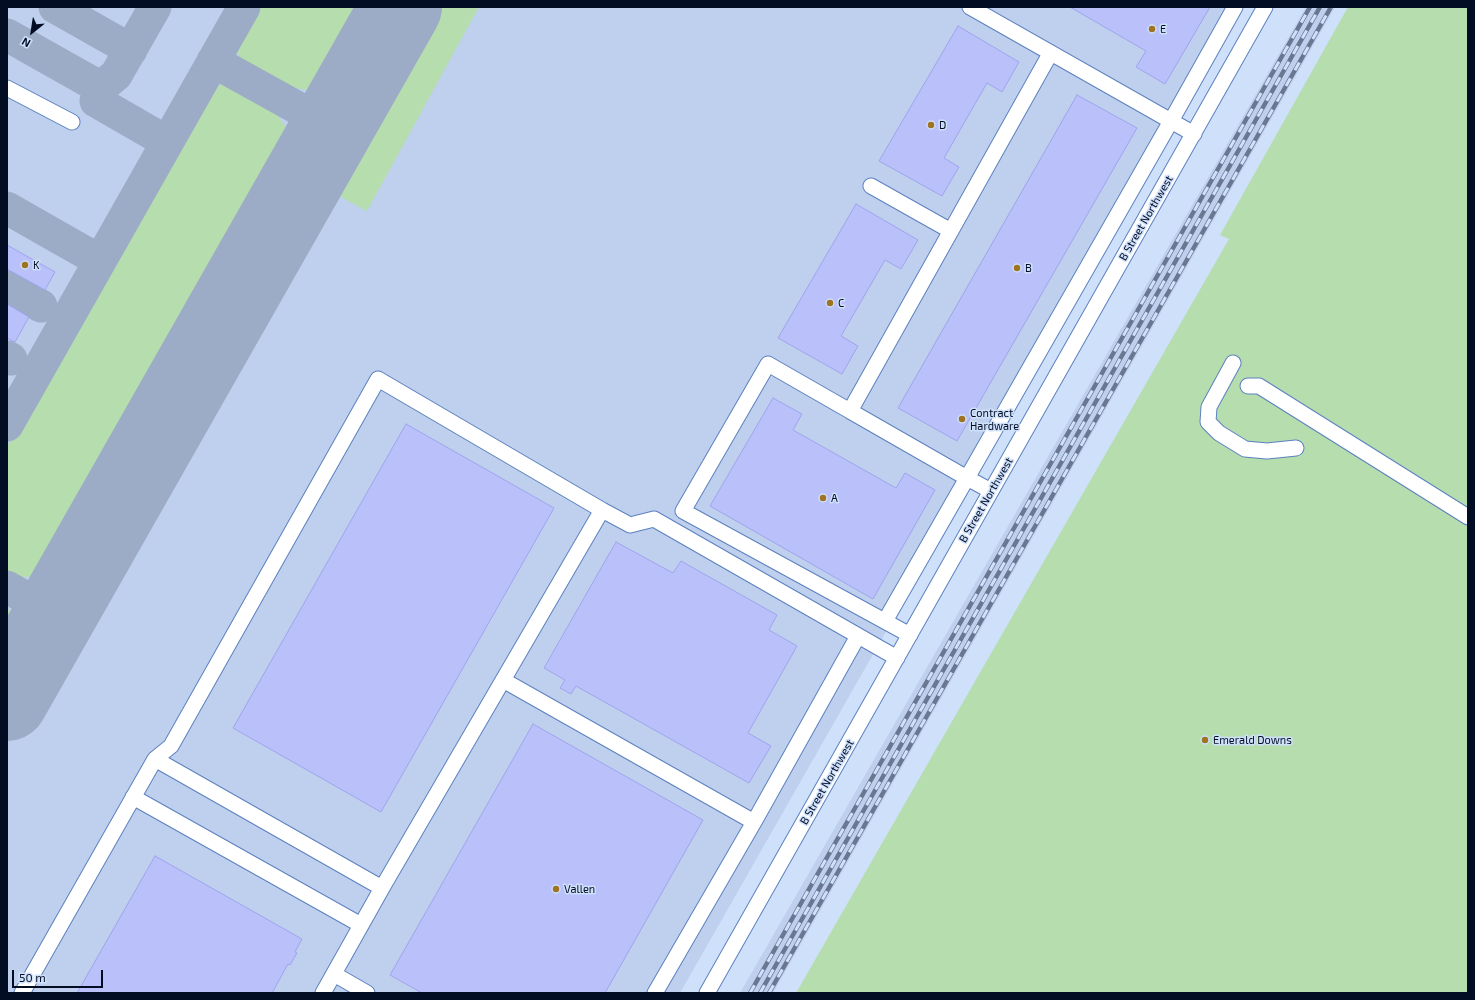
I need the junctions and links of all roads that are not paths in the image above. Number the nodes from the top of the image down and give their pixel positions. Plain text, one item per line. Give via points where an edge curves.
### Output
1 (970, 7) edge
2 (1235, 7) edge
3 (1266, 7) edge
4 (1050, 54) junction
5 (7, 88) edge
6 (1171, 121) junction
7 (72, 122) dead end
8 (1194, 134) junction
9 (871, 186) dead end
10 (951, 231) junction
11 (1233, 363) dead end
12 (1248, 386) dead end
13 (850, 411) junction
14 (1296, 448) dead end
15 (967, 478) junction
16 (991, 492) junction
17 (602, 510) junction
18 (1468, 517) edge
19 (885, 621) junction
20 (910, 635) junction
21 (858, 636) junction
22 (897, 658) junction
23 (503, 680) junction
24 (155, 759) junction
25 (133, 797) junction
26 (754, 822) junction
27 (382, 888) junction
28 (361, 925) junction
29 (334, 974) junction
30 (22, 993) edge
31 (323, 993) edge
32 (367, 993) edge
33 (655, 993) edge
34 (707, 993) edge

1 - 4 street
2 - 6 street
3 - 8 street, B Street Northwest
4 - 6 street
4 - 10 street
5 - 7 street
6 - 8 street
6 - 15 street
8 - 16 street, B Street Northwest
9 - 10 street
10 - 13 street
11 - 14 street via 1209,407 1208,422 1219,433 1245,449 1268,451
12 - 18 street via 1259,386
13 - 15 street
13 - 19 street via 768,364 683,511
15 - 16 street
15 - 19 street
16 - 20 street, B Street Northwest
17 - 21 street via 630,525 654,519
17 - 23 street
17 - 24 street via 378,379 171,746
19 - 20 street
20 - 22 street, B Street Northwest
21 - 22 street
21 - 26 street
22 - 34 street, B Street Northwest
23 - 26 street
23 - 27 street
24 - 25 street
24 - 27 street
25 - 28 street
25 - 30 street
26 - 33 street
27 - 28 street
28 - 29 street
29 - 31 street
29 - 32 street

